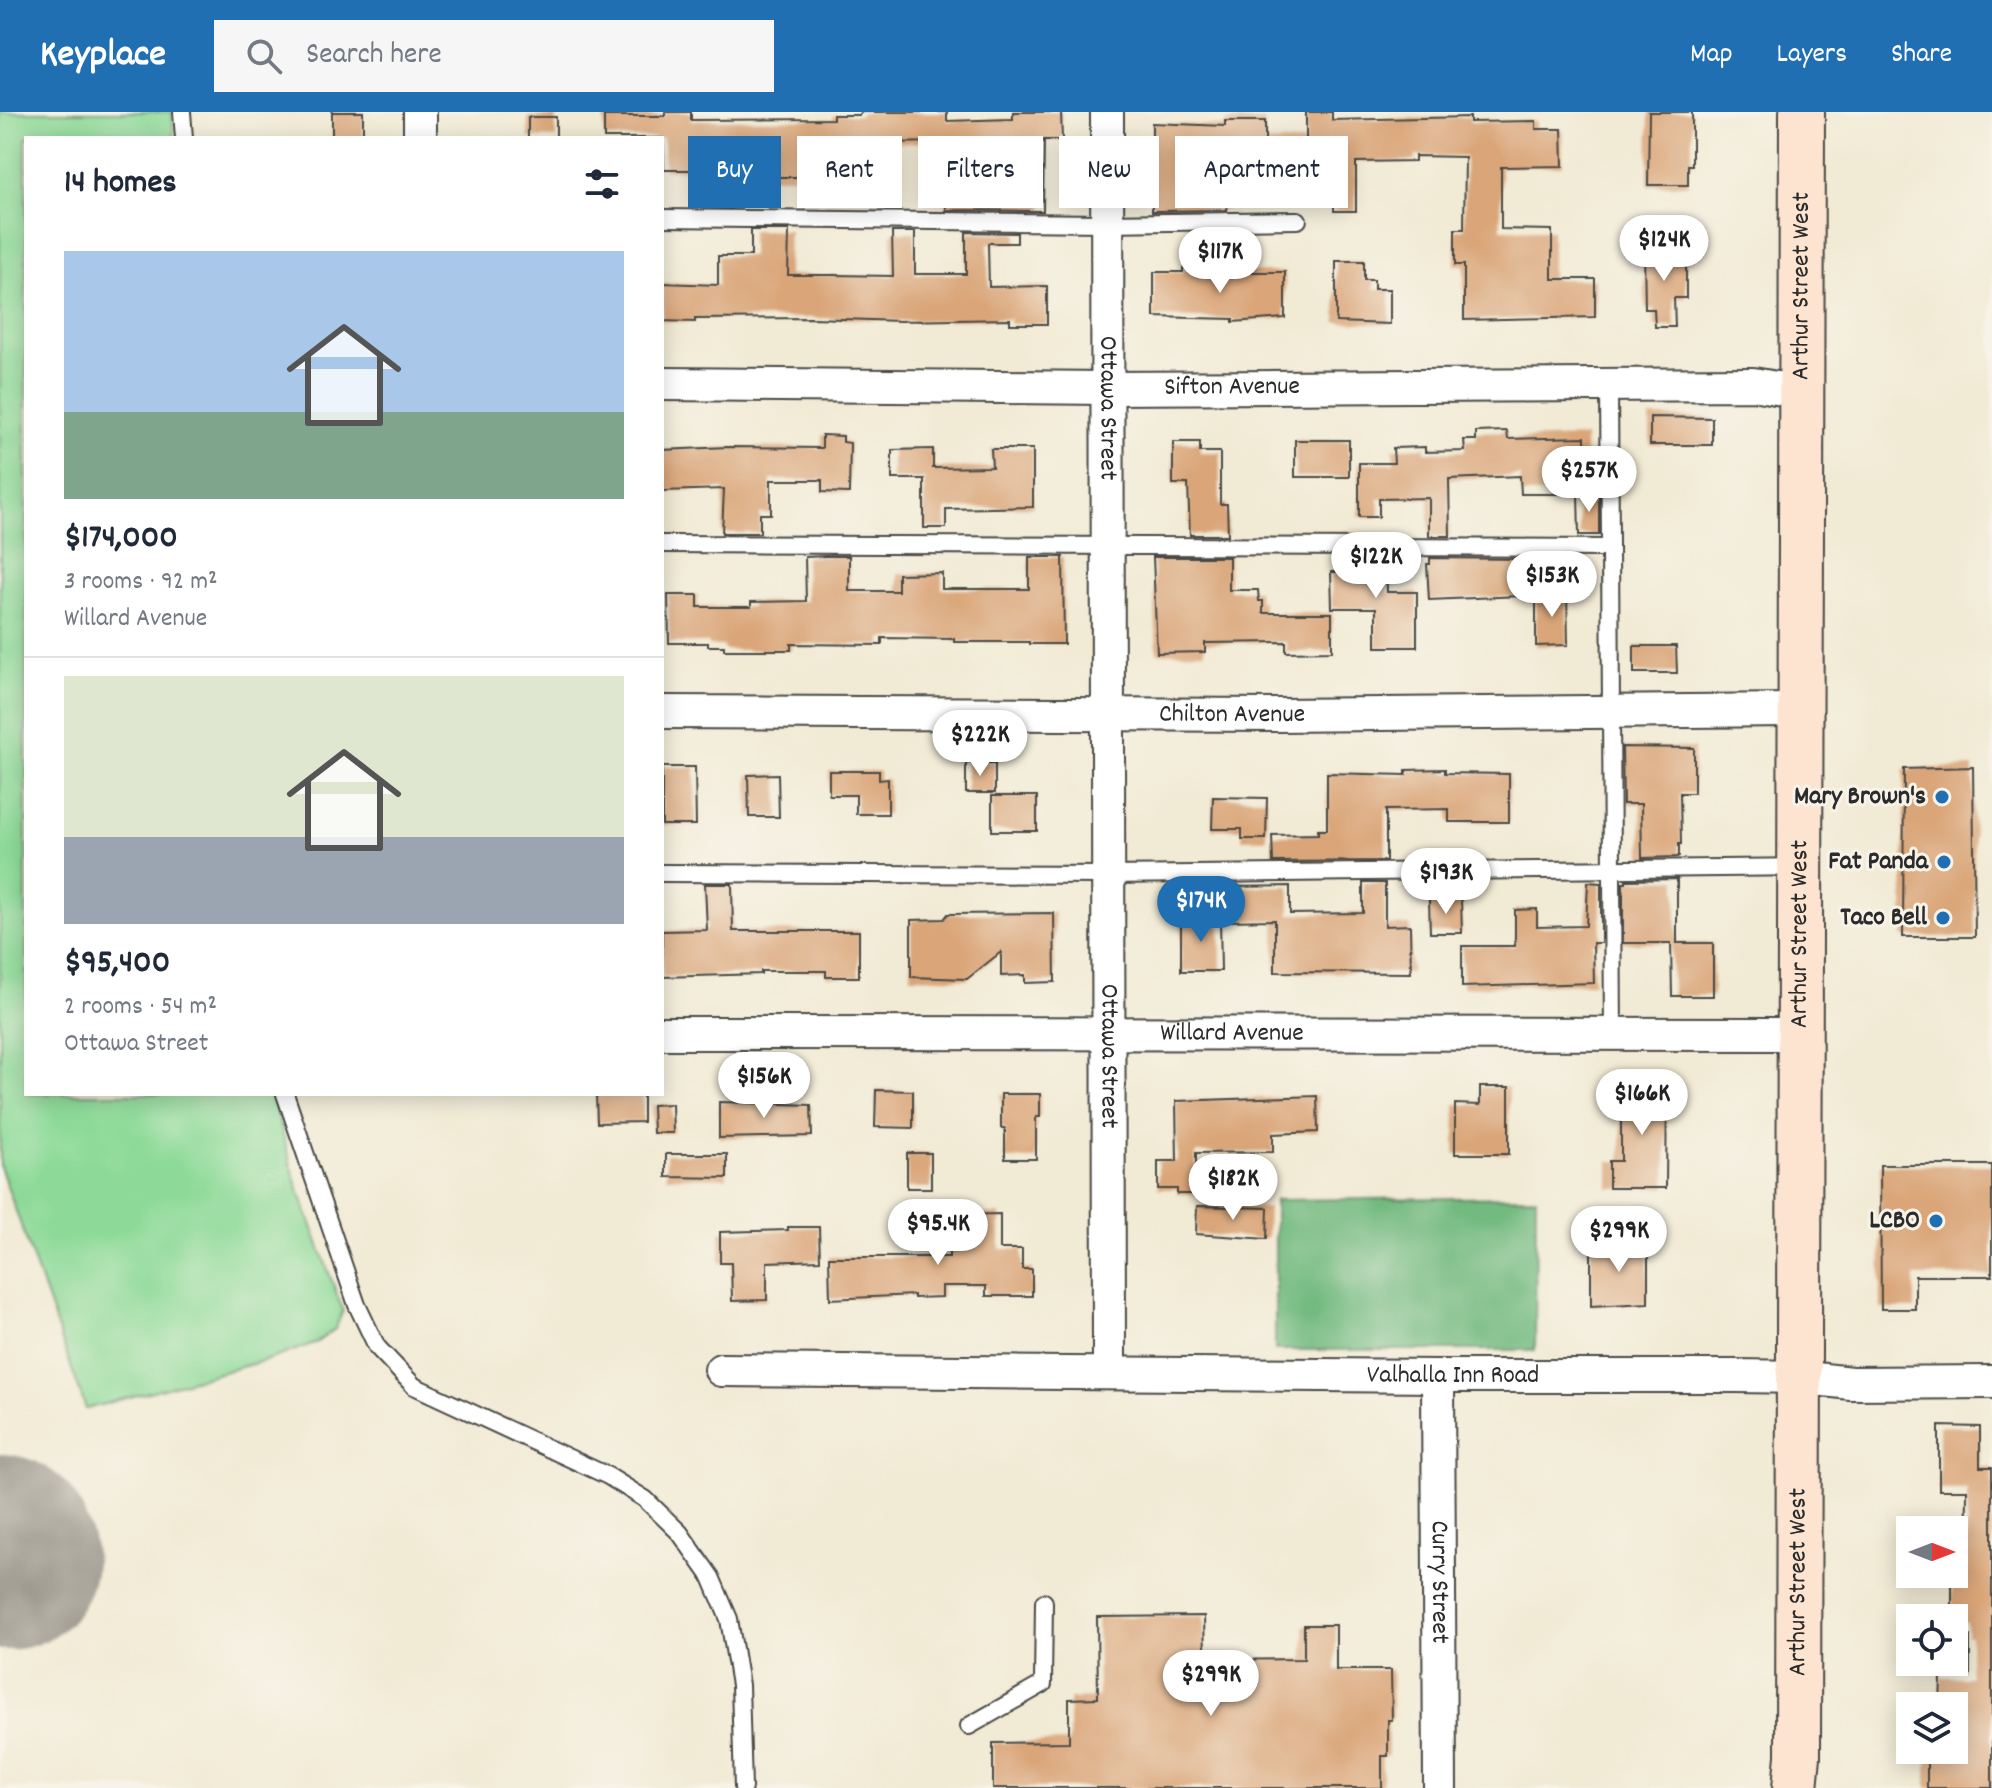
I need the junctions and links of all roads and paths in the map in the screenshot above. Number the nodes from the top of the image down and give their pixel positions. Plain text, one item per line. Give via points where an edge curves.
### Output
1 (182, 112) edge
2 (420, 112) edge
3 (1107, 112) edge
4 (1802, 112) edge
5 (184, 136) edge
6 (420, 136) edge
7 (664, 218) edge
8 (1298, 220) dead end
9 (1107, 223) junction
10 (1609, 383) junction
11 (664, 384) edge
12 (1107, 388) junction
13 (1800, 392) junction
14 (664, 544) edge
15 (1108, 547) junction
16 (1610, 548) junction
17 (1801, 710) junction
18 (664, 712) edge
19 (1612, 712) junction
20 (1107, 715) junction
21 (1801, 867) junction
22 (1612, 869) junction
23 (664, 873) edge
24 (1108, 875) junction
25 (664, 1033) edge
26 (1110, 1034) junction
27 (1801, 1034) junction
28 (1613, 1035) junction
29 (286, 1096) edge
30 (721, 1370) dead end
31 (1109, 1372) junction
32 (1438, 1376) junction
33 (1798, 1377) junction
34 (1992, 1382) edge
35 (1044, 1602) dead end
36 (969, 1726) dead end
37 (1798, 1777) edge
38 (743, 1788) edge
39 (1440, 1788) edge

1 - 5 lane
2 - 6 street
3 - 9 street, Ottawa Street
4 - 13 main road, Arthur Street West
7 - 9 lane
8 - 9 lane
9 - 12 street, Ottawa Street
10 - 12 street, Sifton Avenue
10 - 13 street, Sifton Avenue via 1753,384
10 - 16 lane
11 - 12 street, Sifton Avenue
12 - 15 street, Ottawa Street
13 - 17 main road, Arthur Street West
14 - 15 lane
15 - 16 lane
15 - 20 street, Ottawa Street
16 - 19 lane
17 - 19 street, Chilton Avenue
17 - 21 main road, Arthur Street West
18 - 20 street, Chilton Avenue
19 - 20 street, Chilton Avenue
19 - 22 lane
20 - 24 street, Ottawa Street
21 - 22 lane
21 - 27 main road, Arthur Street West
22 - 24 lane
22 - 28 lane
23 - 24 lane
24 - 26 street, Ottawa Street
25 - 26 street, Willard Avenue
26 - 28 street, Willard Avenue
26 - 31 street, Ottawa Street
27 - 28 street, Willard Avenue
27 - 33 main road, Arthur Street West
29 - 38 lane via 357,1305 377,1347 414,1386 608,1476 645,1499 680,1533 711,1577 729,1619 740,1685
30 - 31 street
31 - 32 street, Valhalla Inn Road
32 - 33 street, Valhalla Inn Road
32 - 39 street, Curry Street
33 - 34 street, Valhalla Inn Road via 1851,1383
33 - 37 main road, Arthur Street West
35 - 36 lane via 1043,1684

